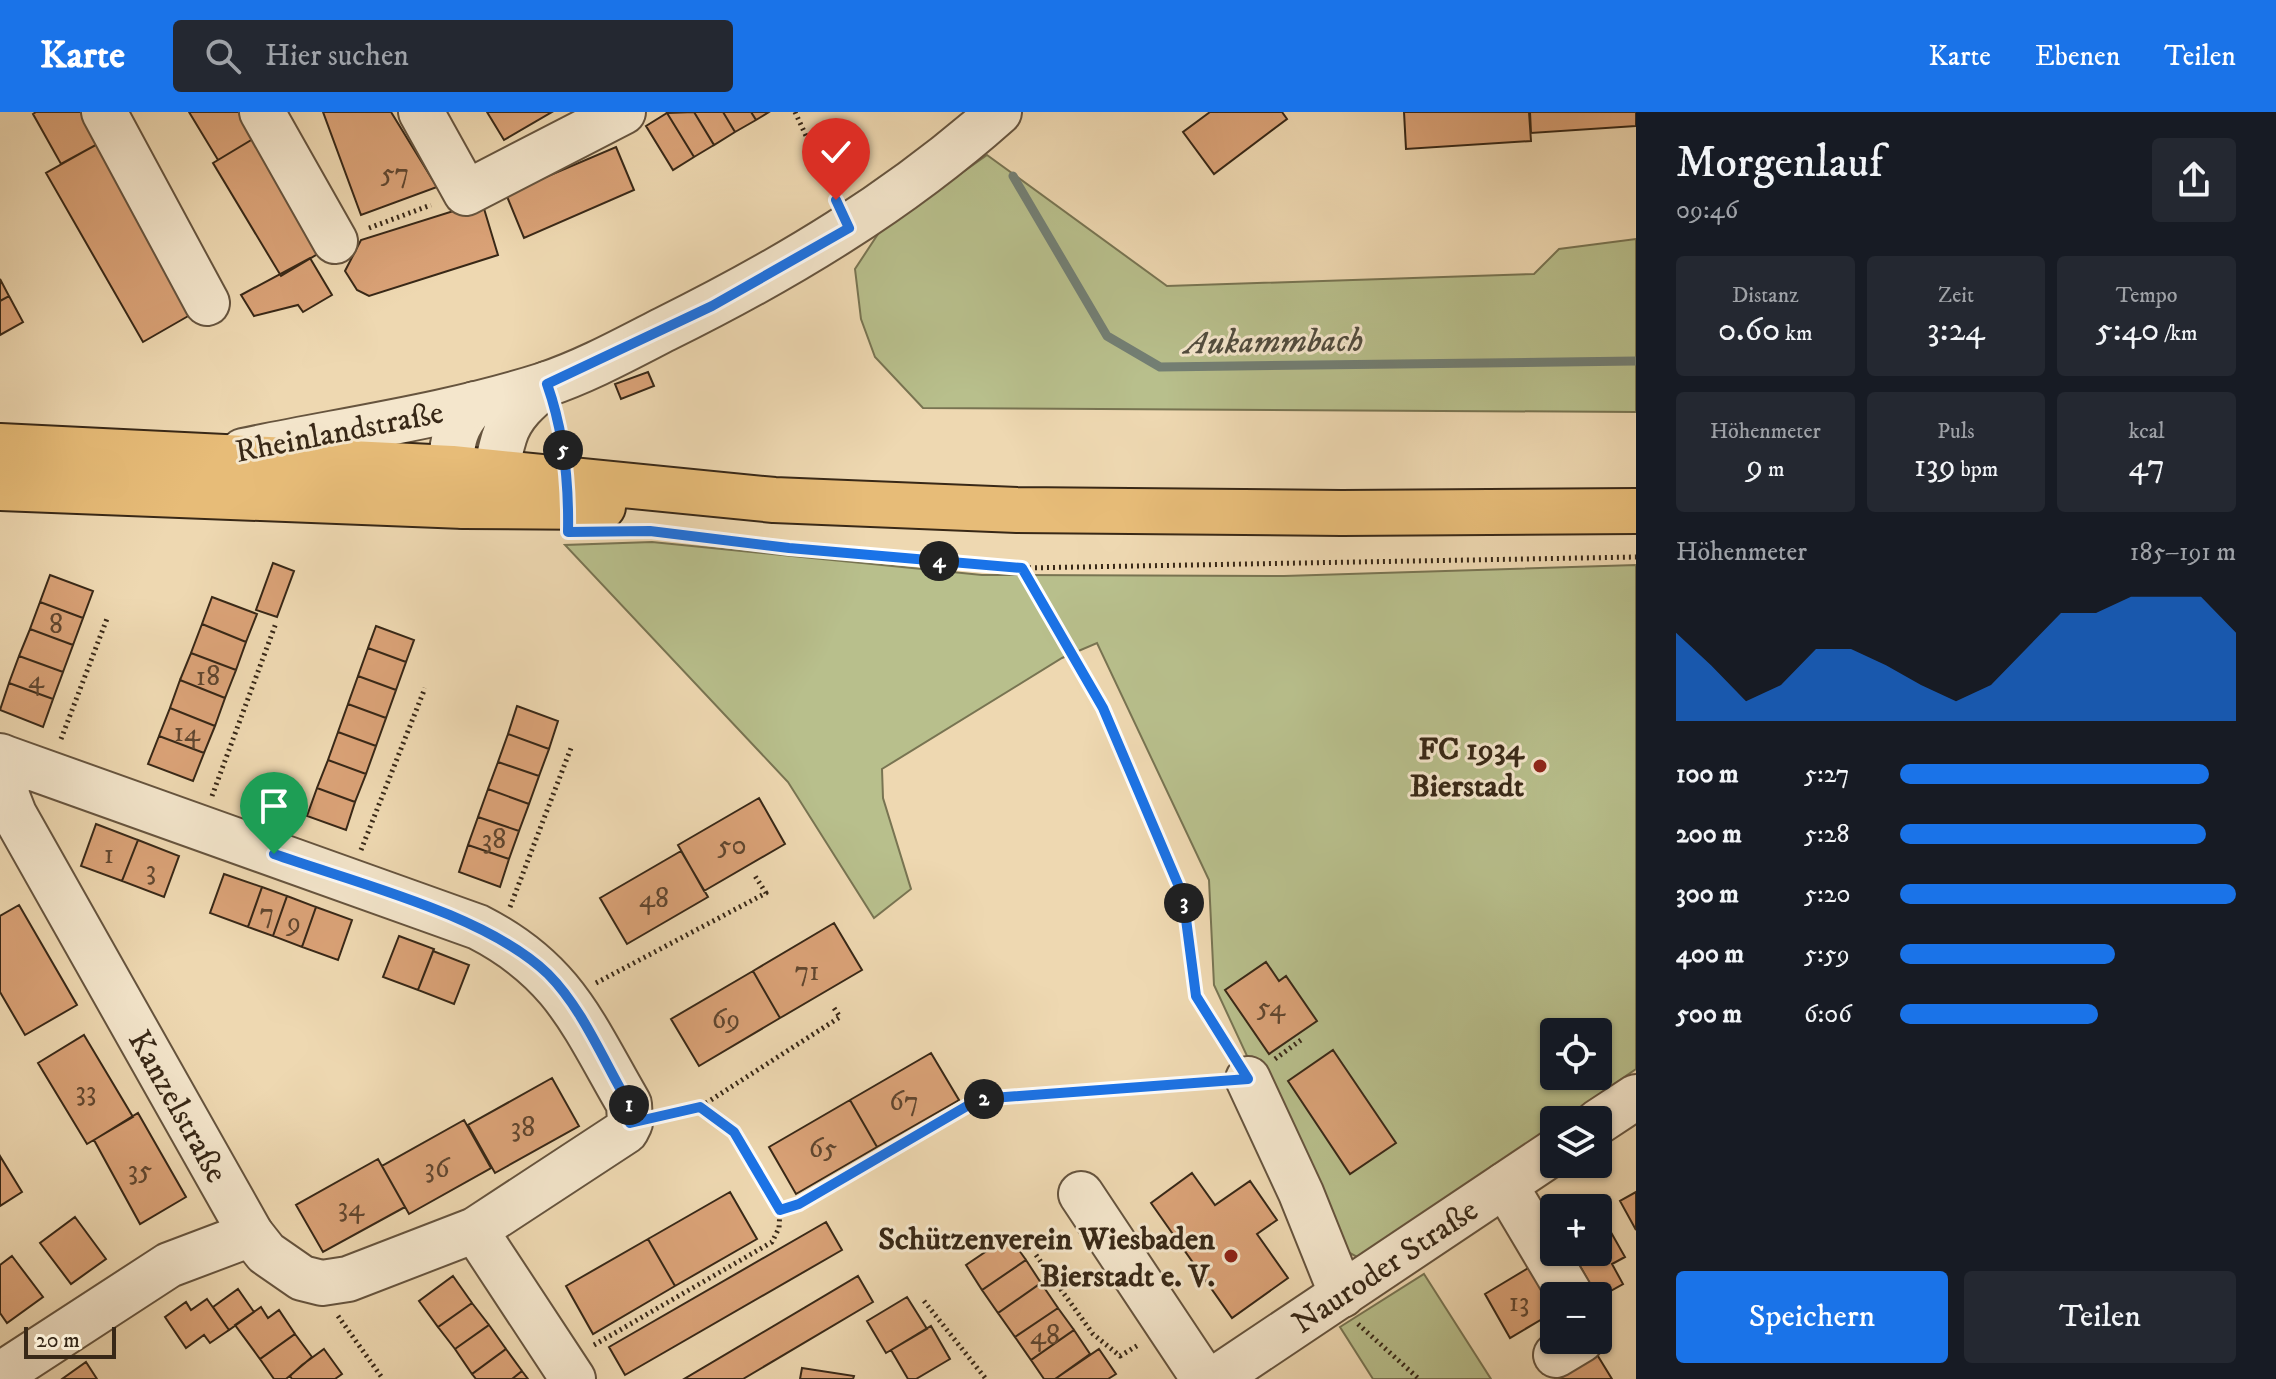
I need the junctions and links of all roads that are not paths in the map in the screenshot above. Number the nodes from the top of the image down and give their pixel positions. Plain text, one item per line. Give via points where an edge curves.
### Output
1 (104, 112) edge
2 (262, 112) edge
3 (421, 112) edge
4 (623, 112) edge
5 (999, 112) edge
6 (335, 241) road end
7 (207, 303) dead end
8 (547, 384) junction
9 (475, 404) junction
10 (0, 446) edge
11 (203, 459) junction
12 (499, 472) junction
13 (458, 487) junction
14 (0, 488) edge
15 (774, 500) junction
16 (1636, 511) edge
17 (2, 757) edge
18 (1248, 1079) road end
19 (1636, 1097) edge
20 (1612, 1113) edge
21 (1540, 1161) edge
22 (1505, 1185) junction
23 (1081, 1194) dead end
24 (475, 1230) junction
25 (251, 1234) junction
26 (1563, 1282) edge
27 (1342, 1295) junction
28 (568, 1371) edge
29 (0, 1375) edge
30 (1204, 1379) edge
31 (1215, 1379) edge

1 - 7 street
2 - 6 street
3 - 4 street via 466,193
5 - 8 street, Rheinlandstraße via 925,175 849,228 712,306
8 - 9 street, Rheinlandstraße
8 - 12 street, Rheinlandstraße via 520,409 504,436
9 - 11 street, Rheinlandstraße
9 - 13 street, Rheinlandstraße via 453,434
10 - 11 main road
11 - 13 main road
12 - 13 main road
12 - 15 main road
13 - 14 main road
13 - 15 main road via 568,508
15 - 16 main road via 1048,510
17 - 24 street via 499,937 549,976 629,1104 630,1123 617,1139
17 - 25 street, Kanzelstraße via 14,814
18 - 27 street
19 - 20 street
21 - 22 street, Nauroder Straße
22 - 26 street
22 - 27 street, Nauroder Straße
23 - 30 street
24 - 25 street, Kanzelstraße via 373,1272 322,1283 282,1267
24 - 28 street
25 - 29 street via 169,1265
27 - 31 street, Nauroder Straße

